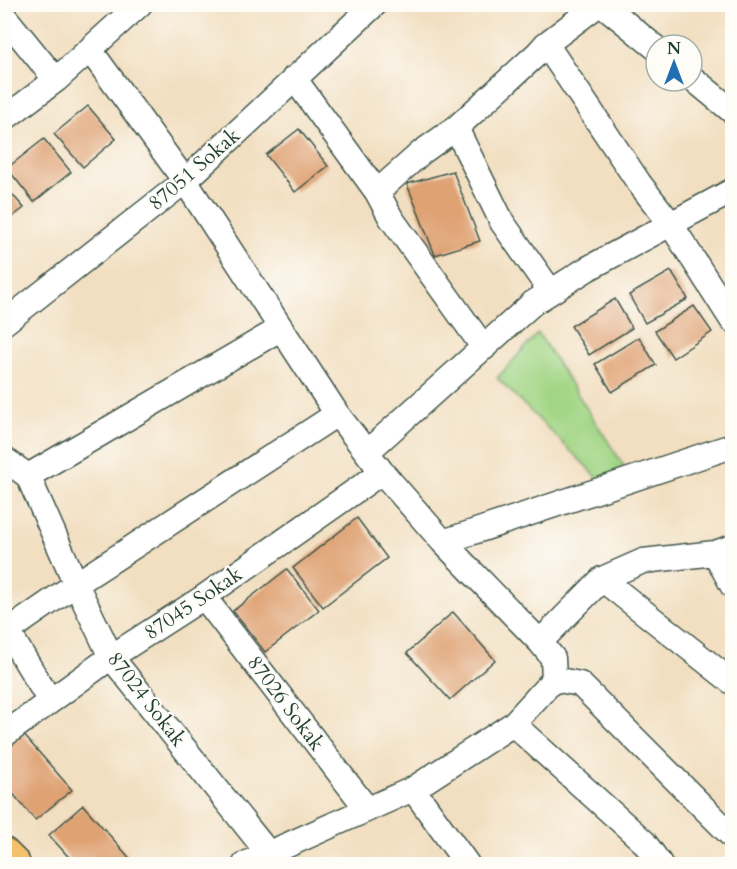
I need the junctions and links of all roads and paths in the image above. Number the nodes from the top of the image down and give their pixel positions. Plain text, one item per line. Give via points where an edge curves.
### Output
1 (140, 4) edge
2 (375, 4) edge
3 (601, 4) edge
4 (4, 16) edge
5 (644, 38) edge
6 (546, 44) junction
7 (90, 50) junction
8 (294, 78) junction
9 (56, 80) junction
10 (704, 88) edge
11 (732, 111) edge
12 (4, 119) edge
13 (456, 128) junction
14 (184, 181) junction
15 (732, 191) edge
16 (376, 192) junction
17 (670, 223) junction
18 (551, 292) junction
19 (732, 320) edge
20 (4, 323) edge
21 (280, 329) junction
22 (484, 348) junction
23 (337, 414) junction
24 (732, 446) edge
25 (366, 452) junction
26 (4, 459) edge
27 (382, 472) junction
28 (28, 476) junction
29 (443, 542) junction
30 (724, 550) edge
31 (602, 579) junction
32 (76, 584) junction
33 (732, 585) edge
34 (204, 597) junction
35 (6, 628) edge
36 (540, 642) junction
37 (111, 657) junction
38 (554, 679) junction
39 (732, 681) edge
40 (50, 701) junction
41 (513, 724) junction
42 (4, 735) edge
43 (413, 789) junction
44 (367, 809) junction
45 (732, 836) edge
46 (4, 853) edge
47 (273, 859) edge
48 (15, 864) edge
49 (245, 864) edge
50 (466, 864) edge
51 (660, 864) edge

1 - 7 street
2 - 8 street, 87051 Sokak
3 - 5 street
3 - 6 street
4 - 9 street
6 - 13 street
6 - 17 street
7 - 9 street
7 - 14 street
8 - 14 street, 87051 Sokak
8 - 16 street
9 - 12 street
10 - 11 street
13 - 16 street
13 - 18 street via 502,222
14 - 20 street, 87051 Sokak
14 - 21 street
15 - 17 street
16 - 22 street
17 - 18 street
17 - 19 street
18 - 22 street
21 - 23 street
21 - 28 street
22 - 25 street
23 - 25 street
23 - 32 street
24 - 29 street
25 - 27 street
26 - 28 street
27 - 29 street
27 - 34 street, 87045 Sokak
28 - 32 street, 87024 Sokak
29 - 36 street
30 - 31 street via 643,561
30 - 33 street
31 - 36 street
31 - 39 street
32 - 35 street
32 - 37 street, 87024 Sokak
34 - 37 street, 87045 Sokak
34 - 44 street, 87026 Sokak
35 - 40 street
36 - 38 street via 553,658
37 - 40 street, 87045 Sokak
37 - 47 street, 87024 Sokak
38 - 41 street
38 - 45 street via 580,684
40 - 42 street, 87045 Sokak
41 - 43 street
41 - 51 street via 645,842
43 - 44 street
43 - 50 street
44 - 47 street
46 - 48 main road
47 - 49 street

